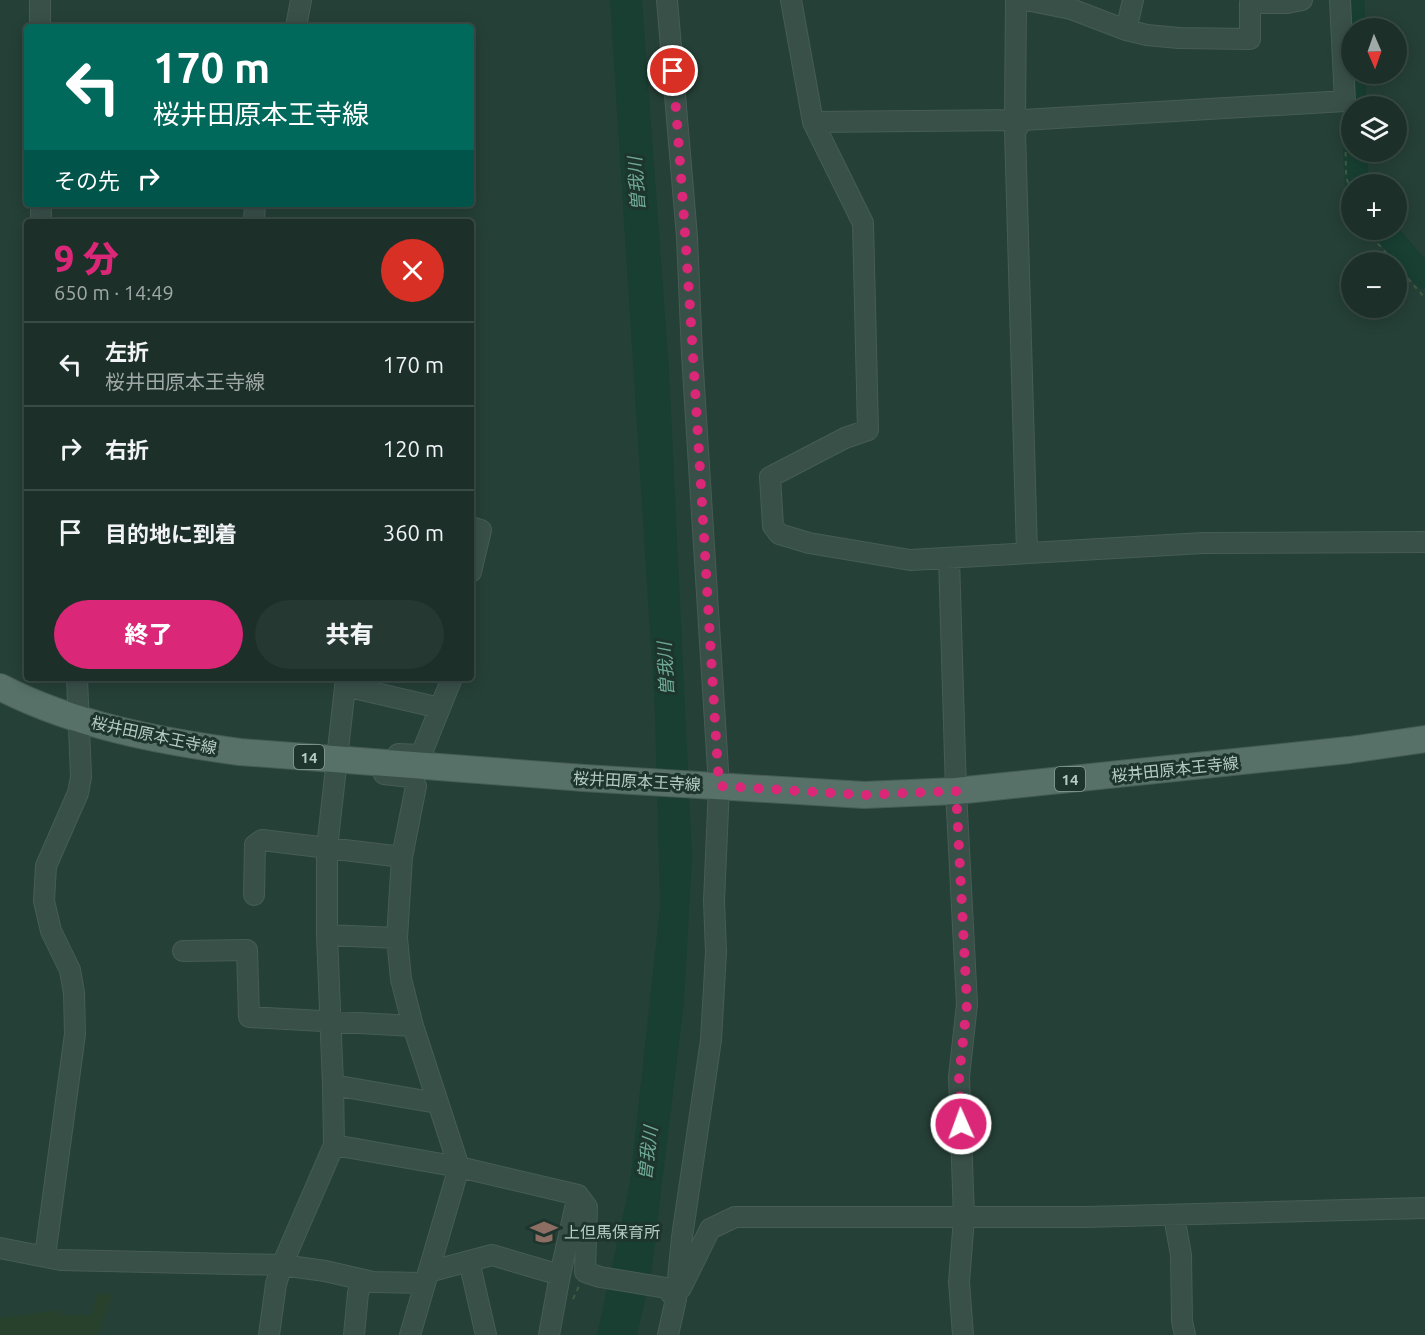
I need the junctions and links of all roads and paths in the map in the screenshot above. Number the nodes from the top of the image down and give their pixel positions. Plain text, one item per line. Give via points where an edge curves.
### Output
1 (40, 0) edge
2 (301, 0) edge
3 (667, 0) edge
4 (791, 0) edge
5 (1016, 0) edge
6 (1026, 0) edge
7 (1133, 0) edge
8 (1302, 0) edge
9 (1340, 0) edge
10 (40, 24) edge
11 (297, 24) edge
12 (1126, 30) junction
13 (1345, 96) edge
14 (1341, 101) edge
15 (1019, 120) junction
16 (813, 122) junction
17 (1375, 240) edge
18 (1385, 252) edge
19 (1407, 278) edge
20 (1425, 298) edge
21 (474, 527) edge
22 (1425, 542) edge
23 (1027, 553) junction
24 (949, 558) junction
25 (474, 559) edge
26 (77, 681) edge
27 (451, 681) edge
28 (346, 682) edge
29 (0, 687) edge
30 (440, 708) junction
31 (80, 719) junction
32 (1425, 739) edge
33 (338, 765) junction
34 (717, 786) junction
35 (956, 791) junction
36 (327, 848) junction
37 (402, 857) junction
38 (254, 895) dead end
39 (327, 935) junction
40 (397, 938) junction
41 (183, 951) dead end
42 (330, 1023) junction
43 (413, 1026) junction
44 (333, 1085) junction
45 (437, 1103) junction
46 (334, 1145) junction
47 (459, 1167) junction
48 (578, 1195) junction
49 (1425, 1208) edge
50 (1174, 1216) junction
51 (964, 1218) junction
52 (0, 1248) edge
53 (45, 1256) junction
54 (469, 1261) junction
55 (282, 1265) junction
56 (560, 1275) junction
57 (426, 1277) junction
58 (363, 1280) junction
59 (671, 1294) junction
60 (269, 1335) edge
61 (354, 1335) edge
62 (410, 1335) edge
63 (486, 1335) edge
64 (549, 1335) edge
65 (668, 1335) edge
66 (963, 1335) edge
67 (1185, 1335) edge

1 - 10 street
2 - 11 street
3 - 34 street via 687,237
4 - 16 street
5 - 15 street
6 - 12 street via 1071,9
7 - 12 street
8 - 12 street via 1250,3 1250,39 1179,38
9 - 13 street
14 - 15 street
15 - 16 street
15 - 23 street via 1015,131
16 - 24 street via 863,223 868,430 770,477 773,526 779,534 808,543 910,560
17 - 18 path
19 - 20 path
21 - 25 street via 481,530
22 - 23 street via 1203,543
23 - 24 street
24 - 35 street
26 - 31 street
27 - 30 street
28 - 30 street
28 - 33 street
29 - 31 main road, 桜井田原本王寺線 / 14 via 28,702
30 - 33 street via 421,756 347,751
31 - 33 main road, 桜井田原本王寺線 / 14 via 185,744
31 - 53 street via 78,793 46,866 44,901 51,931 70,970 75,1034
32 - 35 main road, 桜井田原本王寺線 / 14 via 1337,752
33 - 34 main road, 桜井田原本王寺線 / 14
33 - 36 street
33 - 37 street via 410,777 416,786
34 - 35 main road, 桜井田原本王寺線 / 14 via 864,795
34 - 59 street via 711,1040
35 - 51 street via 967,1004 959,1077
36 - 37 street
36 - 38 street via 262,840 255,844
36 - 39 street
37 - 40 street
39 - 40 street
39 - 42 street
40 - 43 street via 401,979
41 - 42 street via 247,950 249,1017
42 - 43 street
42 - 44 street
43 - 45 street
44 - 45 street
44 - 46 street
45 - 47 street
46 - 47 street
46 - 55 street
47 - 48 street
47 - 57 street
48 - 56 street
48 - 59 street via 587,1207 585,1272
49 - 50 street
50 - 51 street
50 - 67 street via 1181,1255
51 - 59 street via 735,1217 710,1229
51 - 66 street via 959,1282
52 - 53 street
53 - 55 street via 61,1260
54 - 56 street via 492,1255
54 - 57 street
54 - 63 street
55 - 58 street
55 - 60 street
56 - 64 street
57 - 58 street
57 - 62 street
58 - 61 street
59 - 65 street

